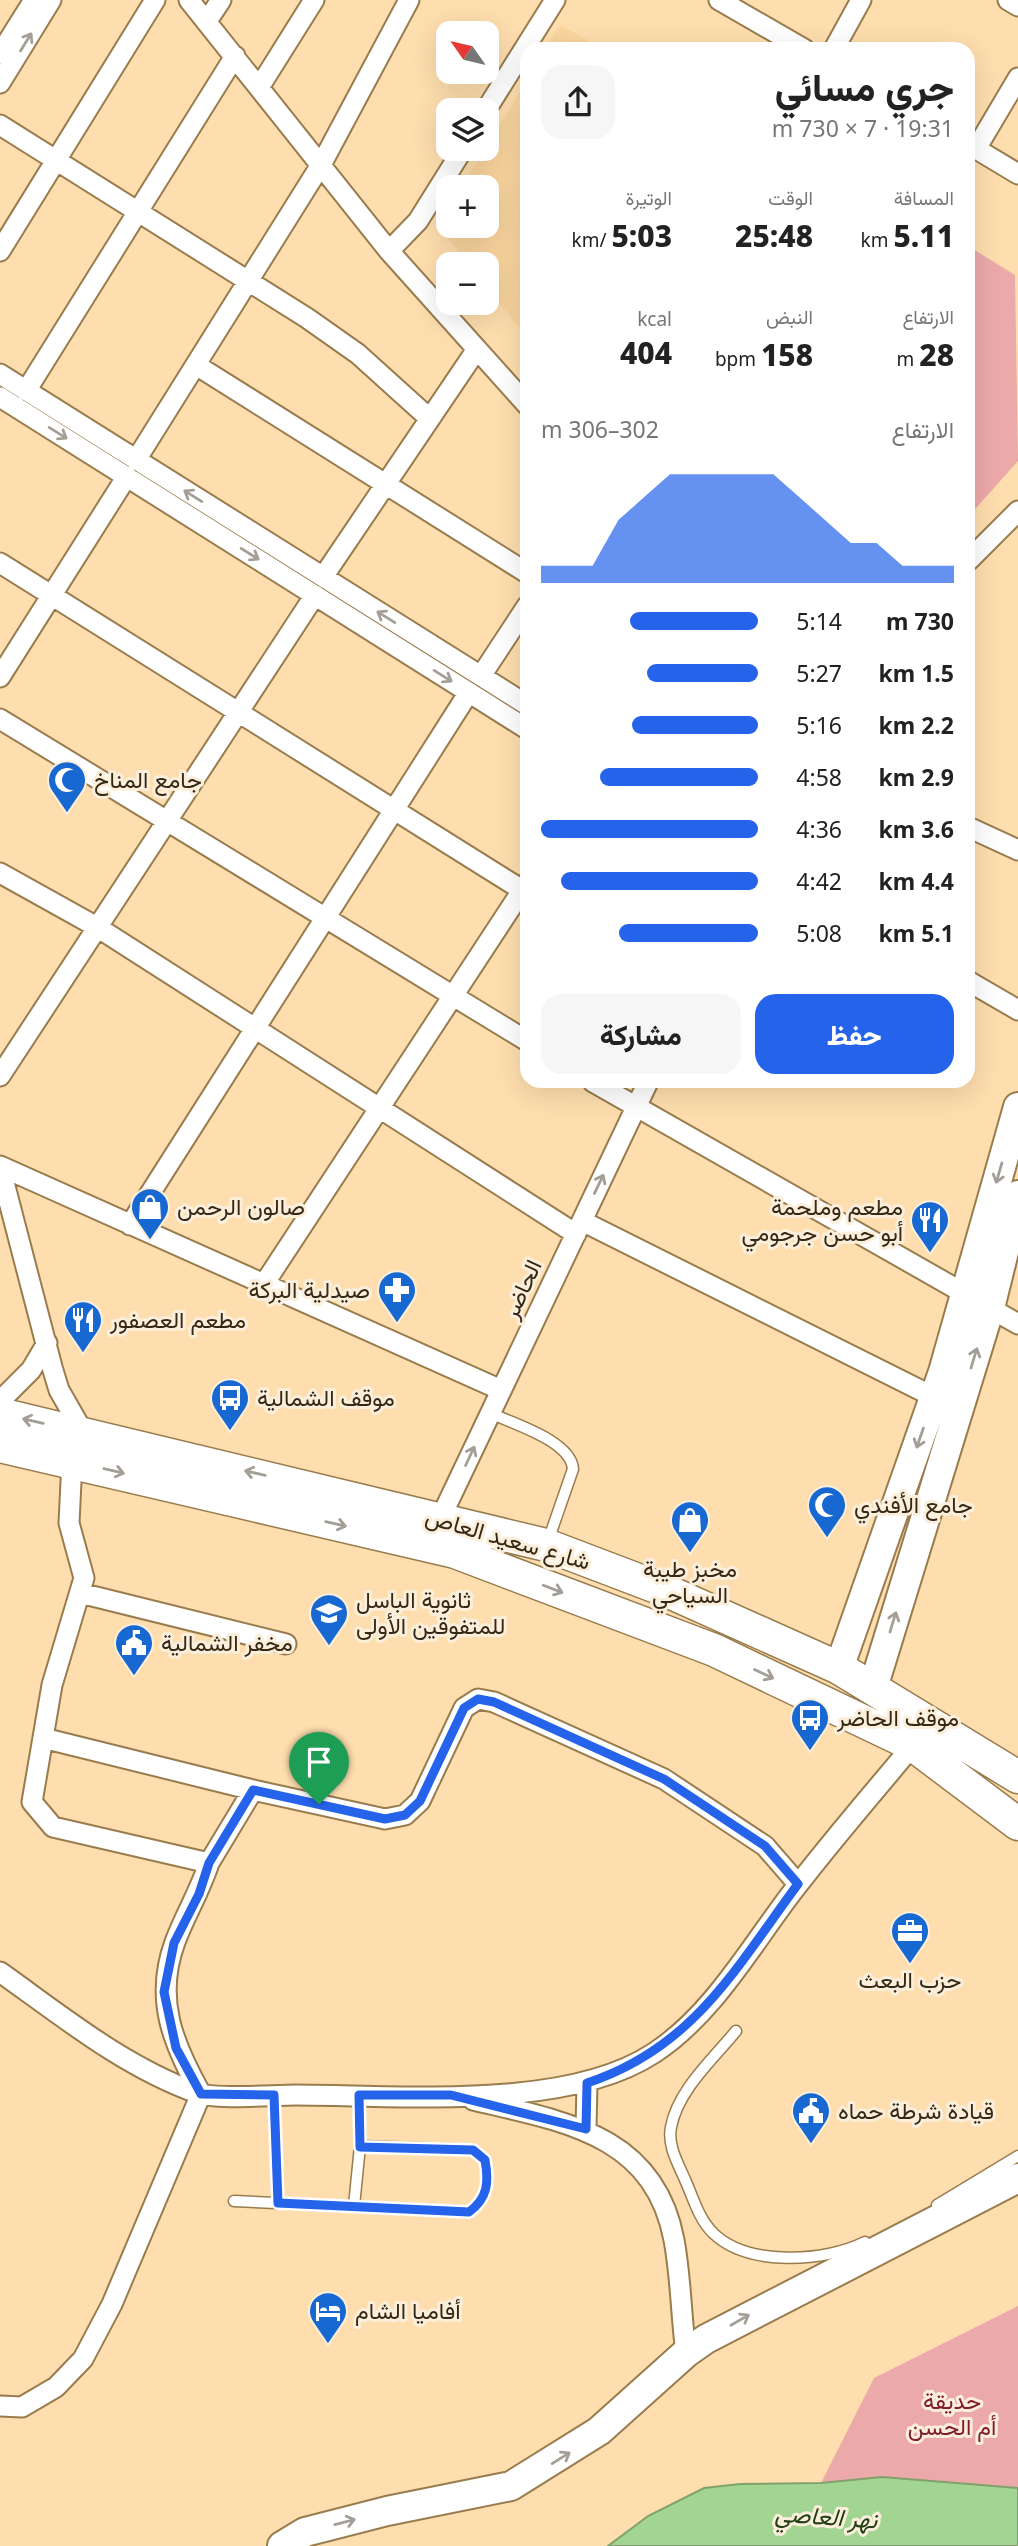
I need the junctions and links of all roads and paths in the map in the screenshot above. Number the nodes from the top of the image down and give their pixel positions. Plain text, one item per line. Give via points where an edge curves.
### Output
1 (34, 0) edge
2 (51, 0) edge
3 (155, 0) edge
4 (189, 0) edge
5 (221, 0) edge
6 (314, 0) edge
7 (409, 0) edge
8 (555, 0) edge
9 (719, 0) edge
10 (861, 0) edge
11 (1008, 0) edge
12 (1018, 6) edge
13 (207, 21) junction
14 (529, 42) edge
15 (792, 42) edge
16 (838, 42) edge
17 (3, 44) edge
18 (234, 56) junction
19 (520, 56) edge
20 (1018, 78) edge
21 (0, 83) edge
22 (260, 86) junction
23 (494, 98) edge
24 (0, 125) edge
25 (975, 142) edge
26 (975, 149) edge
27 (57, 160) junction
28 (456, 161) edge
29 (322, 163) junction
30 (1018, 174) edge
31 (139, 211) junction
32 (0, 251) edge
33 (389, 251) junction
34 (249, 279) junction
35 (477, 349) junction
36 (196, 365) junction
37 (0, 374) edge
38 (26, 391) junction
39 (0, 397) edge
40 (520, 397) edge
41 (430, 419) junction
42 (131, 468) junction
43 (386, 484) junction
44 (1018, 511) edge
45 (975, 554) edge
46 (0, 563) edge
47 (520, 569) edge
48 (319, 586) junction
49 (52, 595) junction
50 (520, 617) edge
51 (481, 676) junction
52 (0, 677) edge
53 (469, 692) junction
54 (520, 701) edge
55 (239, 712) junction
56 (0, 719) edge
57 (520, 725) edge
58 (394, 810) junction
59 (167, 821) junction
60 (975, 830) edge
61 (1018, 850) edge
62 (0, 873) edge
63 (520, 885) edge
64 (520, 895) edge
65 (325, 918) junction
66 (97, 927) junction
67 (975, 985) edge
68 (453, 995) junction
69 (1018, 1010) edge
70 (255, 1028) junction
71 (520, 1037) edge
72 (0, 1076) edge
73 (603, 1088) edge
74 (646, 1088) edge
75 (1018, 1107) edge
76 (380, 1108) junction
77 (636, 1108) junction
78 (0, 1166) edge
79 (1018, 1195) edge
80 (130, 1225) junction
81 (579, 1227) junction
82 (264, 1284) junction
83 (965, 1294) junction
84 (990, 1308) junction
85 (1018, 1324) edge
86 (47, 1343) junction
87 (501, 1390) junction
88 (934, 1397) junction
89 (0, 1401) edge
90 (490, 1413) junction
91 (0, 1414) edge
92 (0, 1446) edge
93 (78, 1447) junction
94 (441, 1517) junction
95 (546, 1545) junction
96 (80, 1593) junction
97 (286, 1644) dead end
98 (839, 1668) junction
99 (873, 1688) junction
100 (43, 1738) junction
101 (913, 1745) junction
102 (1018, 1777) edge
103 (253, 1790) junction
104 (1018, 1824) edge
105 (209, 1863) junction
106 (798, 1884) junction
107 (0, 1972) edge
108 (736, 2031) dead end
109 (587, 2083) junction
110 (201, 2094) junction
111 (274, 2095) junction
112 (359, 2095) junction
113 (451, 2095) junction
114 (586, 2129) junction
115 (360, 2147) junction
116 (1018, 2156) edge
117 (1018, 2178) edge
118 (234, 2201) dead end
119 (278, 2203) junction
120 (354, 2206) junction
121 (926, 2212) dead end
122 (880, 2235) dead end
123 (685, 2353) junction
124 (0, 2406) edge
125 (282, 2546) edge

1 - 17 street
21 -> 2 street
3 - 27 street
4 - 13 street
5 - 13 street
6 - 22 street
7 - 29 street
8 - 14 street
9 - 15 street
10 - 16 street
11 - 12 street
13 - 18 street
18 - 22 street
18 - 31 street
19 - 23 street
20 - 25 street
22 - 29 street
24 - 27 street
26 - 30 street
27 - 31 street
27 - 32 street
28 - 33 street via 418,221
29 - 33 street
29 - 34 street
31 - 34 street
31 - 38 street
33 - 35 street
34 - 36 street
34 - 41 street via 358,354
35 - 40 street
35 - 41 street
36 - 42 street
36 - 43 street
37 - 38 street
38 - 42 street
39 -> 42 street
41 - 43 street
42 - 48 street
42 - 49 street
43 - 47 street
43 - 48 street
44 - 45 street
46 - 49 street
51 -> 48 street
48 -> 53 street
48 - 55 street
49 - 52 street
49 - 55 street
50 - 51 street
51 - 54 street
53 - 57 street
53 - 58 street
55 - 58 street
55 - 59 street
56 - 59 street
58 - 63 street
58 - 65 street
59 - 65 street
59 - 66 street
60 - 61 street
62 - 66 street
64 - 68 street
65 - 68 street
65 - 70 street
66 - 70 street
66 - 72 street
67 - 69 street
68 - 71 street
68 - 76 street
70 - 76 street
70 - 80 street
73 - 77 street
74 - 77 street, الحاضر
75 -> 83 main road
76 - 81 street
76 - 82 street
81 -> 77 street, الحاضر
77 - 83 street
78 - 80 street
78 - 86 street
79 - 84 main road
80 - 82 street
81 - 87 street, الحاضر
81 - 88 street
82 - 87 street
83 - 84 street
83 - 88 main road
84 - 85 street
99 -> 84 main road
86 - 89 street via 27,1376
86 - 93 street
87 - 90 street, الحاضر
88 -> 98 main road
94 -> 90 street, الحاضر
90 - 95 lane via 564,1448 573,1461
93 -> 91 main road, شارع سعيد العاص
92 - 93 main road
94 -> 93 main road, شارع سعيد العاص
93 - 96 street via 69,1523 84,1577
93 -> 101 main road via 455,1552 714,1650
94 - 95 main road, شارع سعيد العاص
95 - 98 main road, شارع سعيد العاص via 667,1591
96 - 97 street
96 - 100 street via 52,1685
98 - 99 main road, شارع سعيد العاص
99 - 102 main road, شارع سعيد العاص
100 - 103 street
100 - 105 street via 32,1802 53,1827
101 - 104 main road
101 - 106 street
103 - 105 street
103 - 106 street via 385,1819 405,1815 420,1801 464,1708 478,1699 494,1702 664,1779 765,1846
105 - 110 street via 174,1943 164,1992 176,2048
106 - 109 street via 689,2025 654,2053
107 - 110 street via 148,2073
108 - 122 lane via 681,2099 671,2125 669,2140 701,2219 730,2245 764,2257 800,2257 857,2246
109 - 113 street via 550,2090
109 - 114 street
110 - 111 street
110 - 124 street via 112,2304 83,2359 56,2387 22,2407
111 - 112 street
111 - 119 lane
112 - 113 street
112 - 115 lane
113 - 114 street
114 - 123 street via 635,2165 663,2204 675,2241
115 - 120 lane
115 - 120 lane via 473,2150 485,2160 488,2182 481,2203 469,2212
116 - 121 lane
123 -> 117 main road via 755,2311
118 - 119 lane
119 - 120 lane
125 -> 123 main road via 317,2529 511,2486 599,2431

